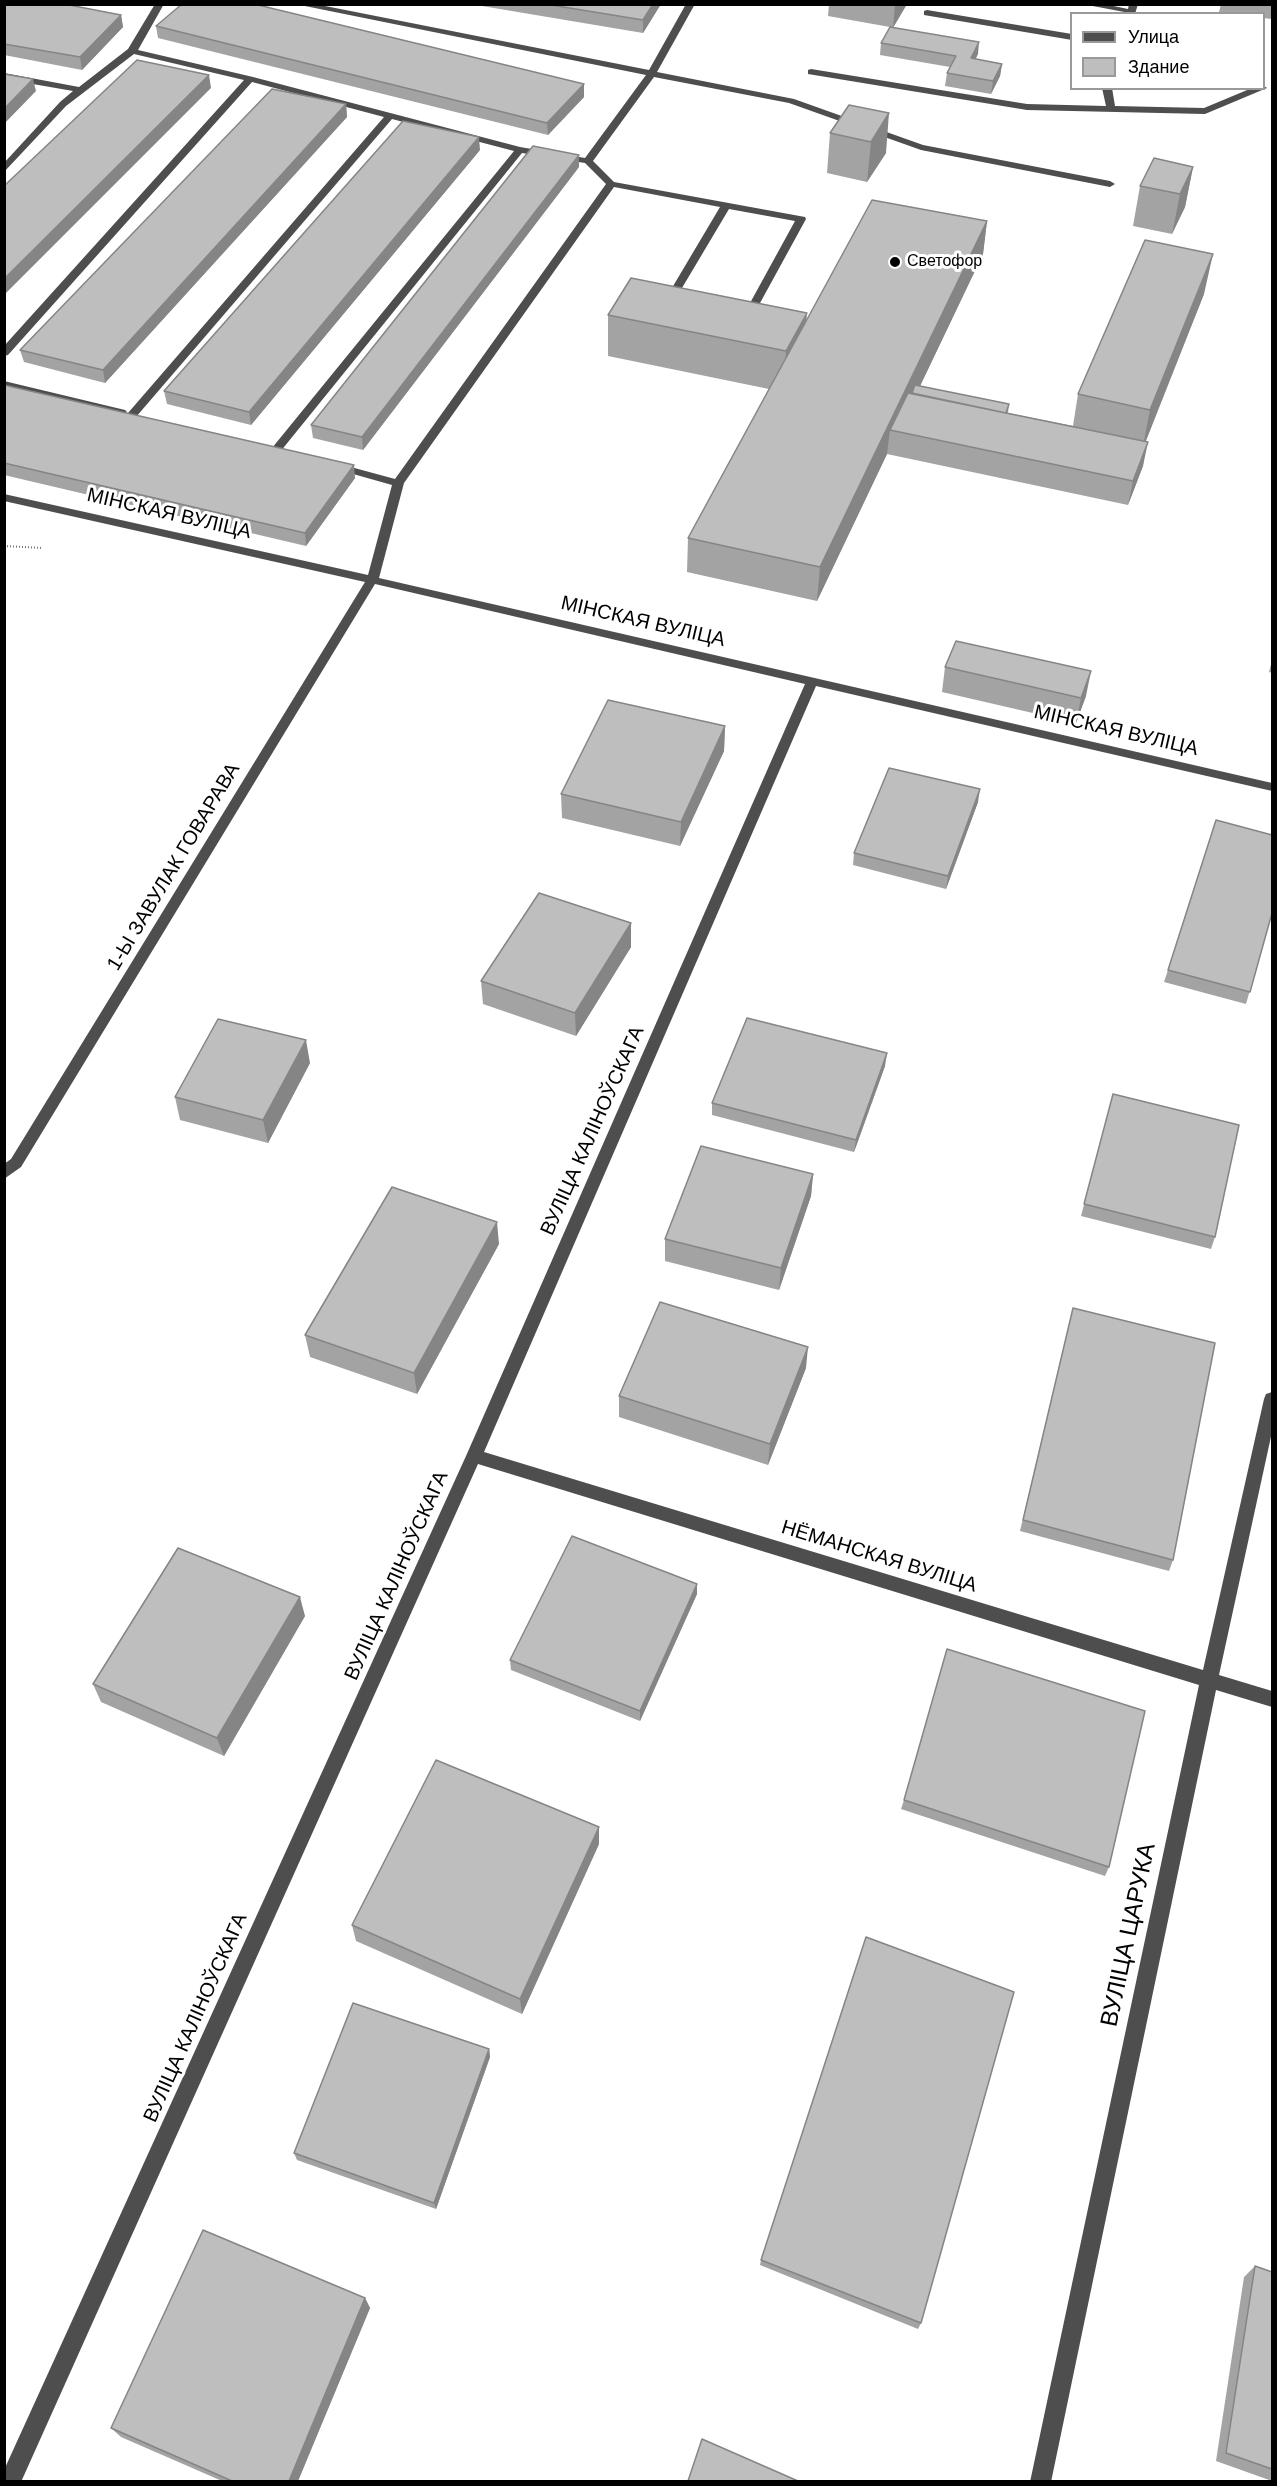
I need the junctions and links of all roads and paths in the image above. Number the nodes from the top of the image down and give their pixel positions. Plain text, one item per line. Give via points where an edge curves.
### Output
1 (160, 4) edge
2 (298, 4) edge
3 (691, 4) edge
4 (1086, 4) edge
5 (1134, 4) edge
6 (927, 13) dead end
7 (1070, 37) edge
8 (132, 51) junction
9 (811, 72) dead end
10 (651, 75) junction
11 (4, 76) edge
12 (250, 79) junction
13 (81, 90) junction
14 (1107, 90) edge
15 (1258, 90) edge
16 (1111, 109) junction
17 (390, 116) junction
18 (520, 150) junction
19 (588, 161) junction
20 (4, 169) edge
21 (611, 184) junction
22 (1110, 184) dead end
23 (726, 205) junction
24 (670, 298) edge
25 (749, 314) edge
26 (4, 353) edge
27 (4, 384) edge
28 (276, 450) edge
29 (321, 462) edge
30 (398, 483) junction
31 (4, 497) edge
32 (373, 579) junction
33 (812, 682) junction
34 (1272, 787) edge
35 (4, 1173) edge
36 (1272, 1399) edge
37 (474, 1456) junction
38 (1209, 1680) junction
39 (1272, 1699) edge
40 (10, 2481) edge
41 (1040, 2481) edge

1 - 8 street
2 - 10 street
3 - 10 street
4 - 5 street via 1131,12
6 - 7 street
8 - 12 street
8 - 13 street
9 - 16 street via 1027,107
10 - 19 street
10 - 22 street via 791,101 921,147
11 - 13 street
12 - 17 street
12 - 26 street
13 - 20 street via 63,104
14 - 16 street
15 - 16 street via 1205,111
17 - 18 street
17 - 27 street via 138,416
18 - 19 street
18 - 28 street
19 - 21 street
21 - 23 street
21 - 30 street
23 - 24 street
23 - 25 street via 801,219
29 - 30 street
30 - 32 street, 1-Ы ЗАВУЛАК ГОВАРАВА
31 - 32 street, МІНСКАЯ ВУЛІЦА
32 - 33 street, МІНСКАЯ ВУЛІЦА
32 - 35 street, 1-Ы ЗАВУЛАК ГОВАРАВА via 16,1163
33 - 34 street, МІНСКАЯ ВУЛІЦА
33 - 37 street, ВУЛІЦА КАЛІНОЎСКАГА
36 - 38 street, ВУЛІЦА ЦАРУКА
37 - 38 street, НЁМАНСКАЯ ВУЛІЦА
37 - 40 street, ВУЛІЦА КАЛІНОЎСКАГА
38 - 39 street, НЁМАНСКАЯ ВУЛІЦА
38 - 41 street, ВУЛІЦА ЦАРУКА

